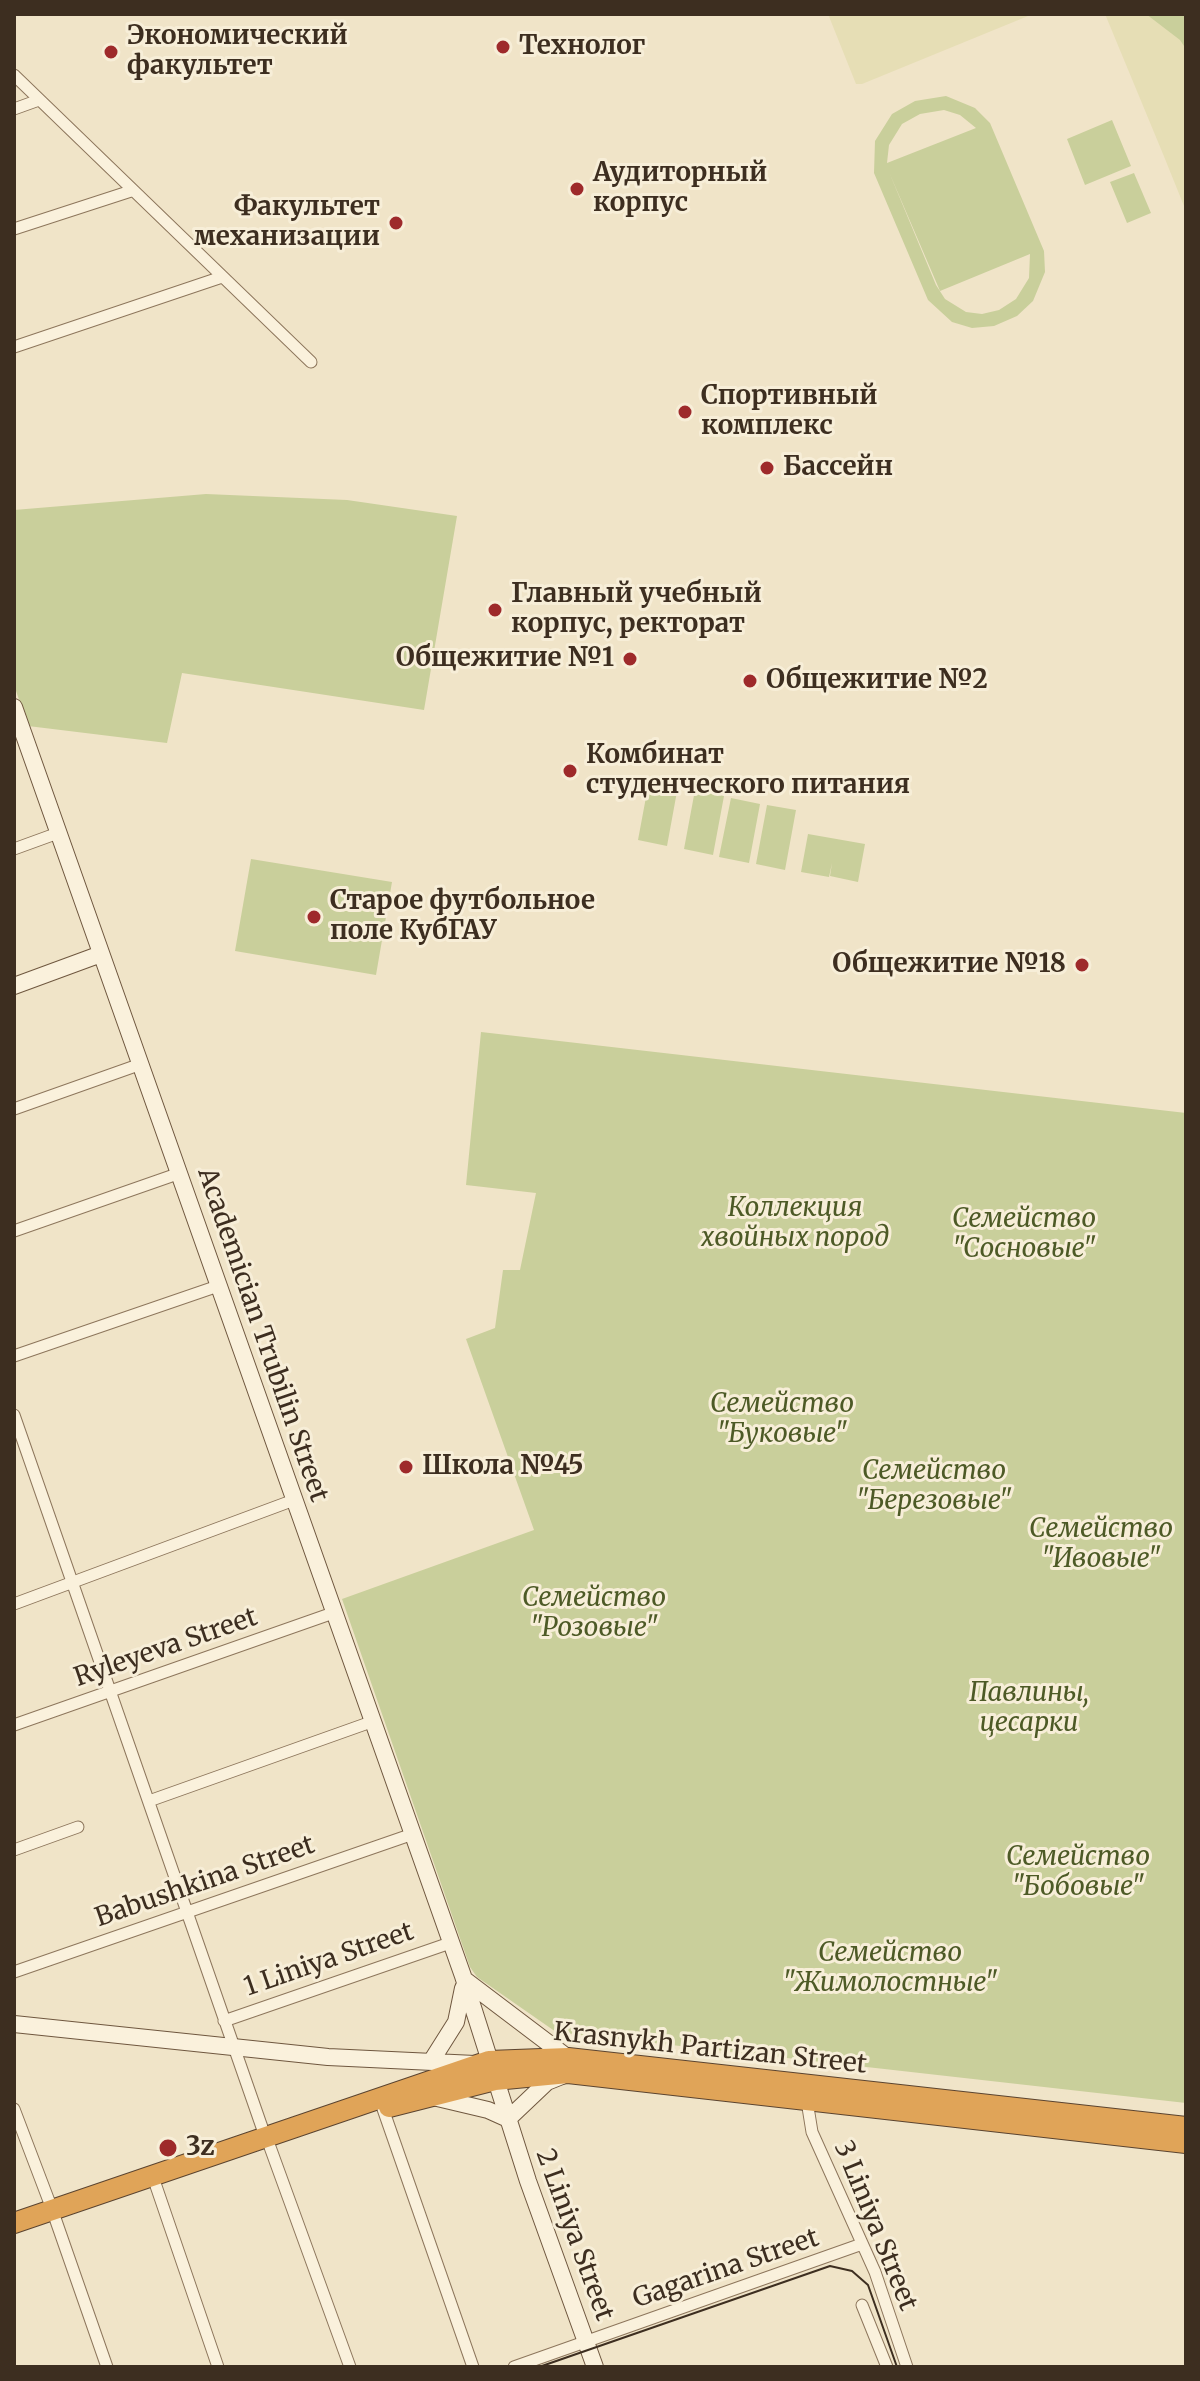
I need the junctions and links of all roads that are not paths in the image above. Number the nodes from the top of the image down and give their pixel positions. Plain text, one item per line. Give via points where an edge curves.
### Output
1 (14, 75) edge
2 (39, 100) junction
3 (14, 109) edge
4 (131, 191) junction
5 (14, 229) edge
6 (222, 277) junction
7 (14, 347) edge
8 (311, 362) dead end
9 (14, 707) edge
10 (19, 740) edge
11 (58, 833) junction
12 (14, 849) edge
13 (101, 954) junction
14 (14, 986) edge
15 (141, 1064) junction
16 (14, 1109) edge
17 (180, 1173) junction
18 (14, 1231) edge
19 (218, 1286) junction
20 (14, 1356) edge
21 (14, 1415) edge
22 (294, 1500) junction
23 (74, 1583) junction
24 (14, 1604) edge
25 (333, 1613) junction
26 (112, 1691) junction
27 (371, 1722) junction
28 (14, 1725) edge
29 (149, 1801) junction
30 (78, 1827) dead end
31 (410, 1835) junction
32 (14, 1850) edge
33 (185, 1912) junction
34 (450, 1943) junction
35 (14, 1972) edge
36 (464, 1979) junction
37 (224, 2021) junction
38 (14, 2024) edge
39 (234, 2048) junction
40 (391, 2060) junction
41 (432, 2060) junction
42 (568, 2065) junction
43 (487, 2068) junction
44 (406, 2088) junction
45 (426, 2096) junction
46 (807, 2101) junction
47 (14, 2109) edge
48 (383, 2109) junction
49 (508, 2119) junction
50 (1186, 2127) edge
51 (267, 2142) junction
52 (1186, 2143) edge
53 (155, 2183) junction
54 (53, 2214) junction
55 (14, 2223) edge
56 (14, 2233) edge
57 (862, 2244) junction
58 (862, 2305) dead end
59 (586, 2342) junction
60 (107, 2367) edge
61 (218, 2367) edge
62 (350, 2367) edge
63 (473, 2367) edge
64 (514, 2367) edge
65 (595, 2367) edge
66 (887, 2367) edge
67 (907, 2367) edge

1 - 2 street
2 - 3 street
2 - 4 street
4 - 5 street
4 - 6 street
6 - 7 street
6 - 8 street
9 - 10 main road, Academician Trubilin Street
10 - 11 main road, Academician Trubilin Street
11 - 12 street
11 - 13 main road, Academician Trubilin Street
13 - 14 main road
13 - 15 main road, Academician Trubilin Street
15 - 16 street
15 - 17 main road, Academician Trubilin Street
17 - 18 street
17 - 19 main road, Academician Trubilin Street
19 - 20 street
19 - 22 main road, Academician Trubilin Street
21 - 23 street, 1 Liniya Street
22 - 23 street
22 - 25 main road, Academician Trubilin Street
23 - 24 street
23 - 26 street, 1 Liniya Street
25 - 26 street, Ryleyeva Street
25 - 27 main road, Academician Trubilin Street
26 - 28 street, Ryleyeva Street
26 - 29 street, 1 Liniya Street
27 - 29 street
27 - 31 main road, Academician Trubilin Street
29 - 33 street, 1 Liniya Street
30 - 32 street
31 - 33 street, Babushkina Street
31 - 34 main road, Academician Trubilin Street
33 - 35 street, Babushkina Street
33 - 37 street, 1 Liniya Street
34 - 36 main road, Academician Trubilin Street
34 - 37 street, 1 Liniya Street
36 - 41 main road via 456,2022
36 - 42 main road
36 - 43 main road, Academician Trubilin Street
37 - 39 street, 1 Liniya Street
38 - 39 main road
39 - 40 main road
39 - 51 street, 1 Liniya Street
40 - 41 main road
40 - 44 main road via 406,2072
41 - 43 main road
42 - 43 highway, Krasnykh Partizan Street
42 - 46 highway, Krasnykh Partizan Street
42 - 49 main road
42 - 50 highway, Krasnykh Partizan Street
43 - 44 highway, Krasnykh Partizan Street
43 - 45 highway, Krasnykh Partizan Street
43 - 49 main road, 2 Liniya Street
44 - 51 highway, Krasnykh Partizan Street
45 - 48 highway, Krasnykh Partizan Street
45 - 49 main road
46 - 52 highway, Krasnykh Partizan Street
46 - 57 street, 3 Liniya Street via 812,2132
47 - 54 street
48 - 51 highway, Krasnykh Partizan Street
48 - 63 street
49 - 59 main road, 2 Liniya Street
51 - 53 highway, Krasnykh Partizan Street
51 - 54 highway, Krasnykh Partizan Street
51 - 62 street, 1 Liniya Street
53 - 54 highway, Krasnykh Partizan Street
53 - 61 street
54 - 55 highway, Krasnykh Partizan Street
54 - 56 highway, Krasnykh Partizan Street
54 - 60 street
57 - 59 street, Gagarina Street
57 - 67 street, 3 Liniya Street
58 - 66 street, 3 Liniya Street
59 - 64 street, Gagarina Street
59 - 65 main road, 2 Liniya Street

